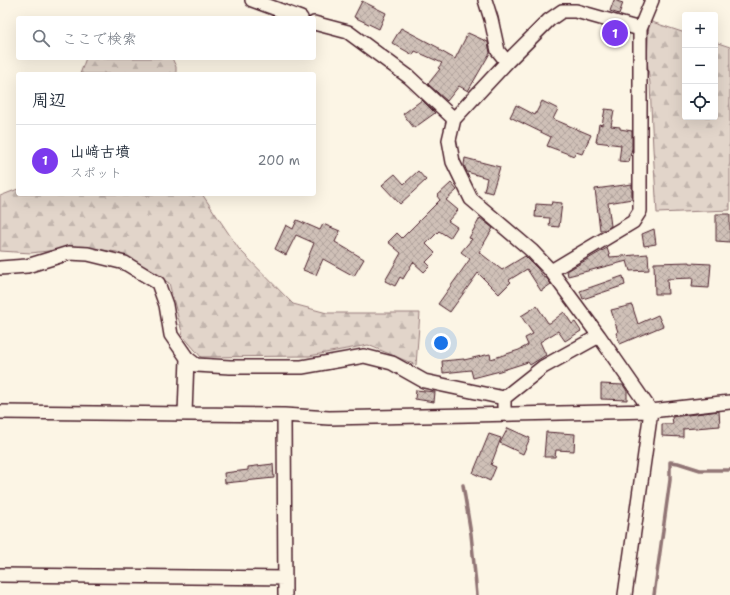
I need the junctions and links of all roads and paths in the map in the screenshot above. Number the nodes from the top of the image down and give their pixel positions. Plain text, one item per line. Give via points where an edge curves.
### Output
1 (252, 0) edge
2 (485, 0) edge
3 (652, 0) edge
4 (296, 16) edge
5 (316, 24) edge
6 (640, 29) junction
7 (507, 62) junction
8 (454, 119) junction
9 (0, 268) edge
10 (551, 271) junction
11 (600, 336) junction
12 (186, 358) junction
13 (504, 398) junction
14 (730, 402) edge
15 (651, 411) junction
16 (0, 412) edge
17 (185, 414) junction
18 (504, 414) junction
19 (284, 415) junction
20 (0, 575) edge
21 (285, 578) junction
22 (285, 595) edge
23 (624, 595) edge

1 - 4 street
2 - 7 street via 498,51
3 - 6 street
5 - 8 street via 348,32 409,77
6 - 7 street via 576,11 562,11 549,20
6 - 10 street via 640,211 633,222
7 - 8 street
8 - 10 street via 449,140 453,162 471,199 532,251
9 - 12 street via 27,266 69,253 88,254 124,263 158,283 166,305 171,335
10 - 11 street
11 - 13 street via 543,367
11 - 15 street
12 - 13 street via 196,365 204,366 302,367 364,356 392,363 424,381
12 - 17 street
13 - 18 street
14 - 15 street
15 - 18 street
15 - 23 street
16 - 17 street
17 - 19 street
18 - 19 street via 329,418
19 - 21 street
20 - 21 street
21 - 22 street

